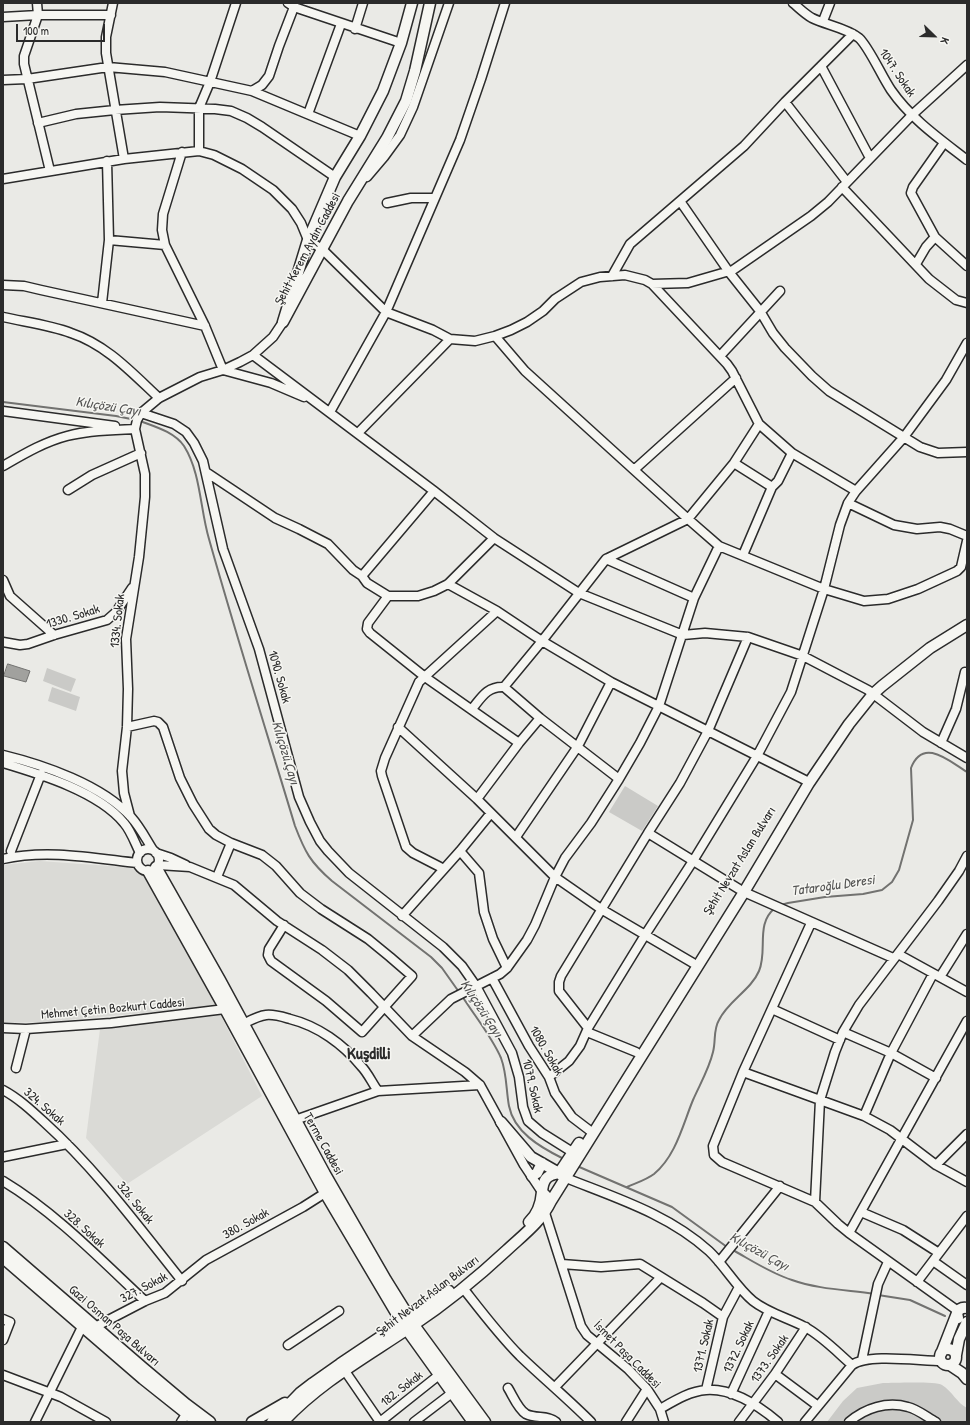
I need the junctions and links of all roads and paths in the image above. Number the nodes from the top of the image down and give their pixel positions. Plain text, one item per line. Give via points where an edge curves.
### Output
1 (37, 3) edge
2 (113, 3) edge
3 (236, 3) edge
4 (363, 3) edge
5 (412, 3) edge
6 (430, 3) edge
7 (449, 3) edge
8 (505, 3) edge
9 (793, 3) edge
10 (830, 3) edge
11 (291, 5) edge
12 (38, 15) junction
13 (110, 15) junction
14 (3, 17) edge
15 (823, 21) junction
16 (341, 24) junction
17 (355, 29) junction
18 (853, 34) junction
19 (401, 43) junction
20 (967, 65) edge
21 (821, 66) junction
22 (108, 67) junction
23 (27, 79) junction
24 (3, 80) edge
25 (210, 82) junction
26 (252, 91) junction
27 (785, 102) junction
28 (199, 108) junction
29 (115, 110) junction
30 (308, 114) junction
31 (912, 116) junction
32 (38, 123) junction
33 (360, 136) junction
34 (944, 143) junction
35 (199, 151) junction
36 (182, 152) junction
37 (870, 158) junction
38 (124, 159) junction
39 (967, 160) edge
40 (107, 161) junction
41 (50, 172) junction
42 (335, 177) junction
43 (3, 179) edge
44 (844, 185) junction
45 (353, 192) junction
46 (434, 198) junction
47 (680, 201) junction
48 (387, 203) dead end
49 (935, 237) junction
50 (109, 240) junction
51 (308, 240) junction
52 (164, 245) junction
53 (322, 249) junction
54 (916, 264) junction
55 (967, 266) edge
56 (730, 272) junction
57 (612, 276) junction
58 (652, 284) junction
59 (3, 285) edge
60 (780, 291) dead end
61 (102, 303) junction
62 (967, 303) edge
63 (760, 311) junction
64 (386, 312) junction
65 (3, 317) edge
66 (283, 322) junction
67 (205, 326) junction
68 (495, 336) junction
69 (450, 339) junction
70 (967, 343) edge
71 (253, 355) junction
72 (720, 356) junction
73 (223, 370) junction
74 (736, 378) junction
75 (159, 398) junction
76 (316, 403) junction
77 (3, 411) edge
78 (330, 412) junction
79 (141, 413) junction
80 (760, 424) junction
81 (135, 429) junction
82 (358, 433) junction
83 (904, 437) junction
84 (967, 452) edge
85 (141, 453) junction
86 (792, 453) junction
87 (734, 463) junction
88 (3, 466) edge
89 (635, 470) junction
90 (206, 472) junction
91 (772, 487) junction
92 (68, 490) dead end
93 (434, 491) junction
94 (856, 491) junction
95 (848, 503) junction
96 (688, 519) junction
97 (967, 536) edge
98 (494, 538) junction
99 (967, 541) edge
100 (719, 546) junction
101 (743, 555) junction
102 (606, 559) junction
103 (362, 576) junction
104 (3, 580) edge
105 (448, 584) junction
106 (134, 586) junction
107 (824, 589) junction
108 (579, 593) junction
109 (388, 596) junction
110 (694, 598) junction
111 (497, 611) junction
112 (967, 618) edge
113 (967, 626) edge
114 (54, 635) junction
115 (683, 635) junction
116 (748, 637) junction
117 (542, 641) junction
118 (3, 642) edge
119 (803, 656) junction
120 (967, 673) edge
121 (425, 677) junction
122 (611, 682) junction
123 (504, 687) junction
124 (870, 692) junction
125 (659, 706) junction
126 (472, 710) junction
127 (540, 718) junction
128 (126, 727) junction
129 (398, 727) junction
130 (708, 731) junction
131 (519, 743) junction
132 (941, 743) junction
133 (578, 746) junction
134 (3, 755) edge
135 (757, 756) junction
136 (967, 758) edge
137 (3, 763) edge
138 (41, 774) junction
139 (620, 779) junction
140 (805, 780) junction
141 (477, 799) junction
142 (491, 813) junction
143 (130, 816) junction
144 (648, 833) junction
145 (516, 837) junction
146 (231, 843) junction
147 (7, 851) edge
148 (460, 851) junction
149 (155, 852) junction
150 (140, 853) junction
151 (30, 854) junction
152 (967, 856) edge
153 (3, 859) edge
154 (694, 861) junction
155 (137, 863) junction
156 (190, 867) junction
157 (154, 868) junction
158 (444, 869) junction
159 (959, 871) junction
160 (967, 875) edge
161 (217, 877) junction
162 (555, 877) junction
163 (741, 891) junction
164 (601, 909) junction
165 (402, 916) junction
166 (811, 923) junction
167 (284, 925) junction
168 (967, 934) edge
169 (645, 935) junction
170 (895, 956) junction
171 (693, 963) junction
172 (507, 968) junction
173 (937, 975) junction
174 (492, 978) junction
175 (476, 986) junction
176 (967, 992) edge
177 (385, 1008) junction
178 (225, 1009) junction
179 (772, 1009) junction
180 (967, 1021) edge
181 (243, 1024) junction
182 (3, 1028) edge
183 (26, 1029) junction
184 (587, 1030) junction
185 (843, 1032) junction
186 (412, 1036) junction
187 (840, 1040) junction
188 (636, 1052) junction
189 (891, 1053) junction
190 (16, 1068) dead end
191 (743, 1072) junction
192 (549, 1077) junction
193 (936, 1078) junction
194 (480, 1085) junction
195 (3, 1090) edge
196 (378, 1091) junction
197 (820, 1100) junction
198 (864, 1116) junction
199 (295, 1120) junction
200 (501, 1122) joint
201 (590, 1131) junction
202 (967, 1134) edge
203 (901, 1140) junction
204 (67, 1144) junction
205 (576, 1154) junction
206 (3, 1158) edge
207 (528, 1161) junction
208 (542, 1163) junction
209 (936, 1165) junction
210 (564, 1173) junction
211 (532, 1176) junction
212 (3, 1181) edge
213 (967, 1182) edge
214 (780, 1186) junction
215 (542, 1192) junction
216 (325, 1193) junction
217 (551, 1201) junction
218 (815, 1202) junction
219 (861, 1212) junction
220 (545, 1213) junction
221 (967, 1216) edge
222 (849, 1233) junction
223 (3, 1247) edge
224 (939, 1253) junction
225 (3, 1258) edge
226 (719, 1262) junction
227 (888, 1262) junction
228 (933, 1262) junction
229 (562, 1264) junction
230 (661, 1277) junction
231 (182, 1281) junction
232 (918, 1282) junction
233 (967, 1285) edge
234 (739, 1287) junction
235 (463, 1288) junction
236 (967, 1298) edge
237 (145, 1302) junction
238 (339, 1311) dead end
239 (769, 1311) junction
240 (960, 1311) edge
241 (723, 1317) junction
242 (3, 1319) edge
243 (967, 1321) edge
244 (408, 1324) junction
245 (82, 1326) junction
246 (95, 1327) junction
247 (806, 1328) junction
248 (3, 1340) edge
249 (597, 1343) junction
250 (288, 1345) dead end
251 (949, 1359) junction
252 (862, 1360) junction
253 (852, 1365) junction
254 (344, 1371) junction
255 (967, 1371) edge
256 (775, 1374) junction
257 (3, 1375) edge
258 (439, 1375) junction
259 (967, 1379) edge
260 (555, 1387) junction
261 (508, 1388) dead end
262 (647, 1389) junction
263 (706, 1390) junction
264 (49, 1392) junction
265 (300, 1393) junction
266 (452, 1393) junction
267 (731, 1394) junction
268 (754, 1403) junction
269 (818, 1406) junction
270 (660, 1409) junction
271 (184, 1418) edge
272 (777, 1421) edge
273 (35, 1422) edge
274 (106, 1422) edge
275 (197, 1422) edge
276 (211, 1422) edge
277 (252, 1422) edge
278 (272, 1422) edge
279 (283, 1422) edge
280 (380, 1422) edge
281 (414, 1422) edge
282 (473, 1422) edge
283 (484, 1422) edge
284 (556, 1422) edge
285 (591, 1422) edge
286 (626, 1422) edge
287 (664, 1422) edge
288 (739, 1422) edge
289 (805, 1422) edge
290 (849, 1422) edge
291 (936, 1422) edge

1 - 12 street
2 - 13 street
3 - 25 street
4 - 17 street
5 - 19 main road, Şehit Kerem Aydın Caddesi
6 - 45 main road, Şehit Kerem Aydın Caddesi via 406,101 387,138
7 - 45 street via 413,107 400,135
8 - 46 street via 460,140
9 - 15 street, 1047. Sokak via 807,15
10 - 15 street
11 - 16 street
11 - 26 street via 269,76 262,85
12 - 13 street
12 - 14 street
12 - 23 street via 24,56
13 - 22 street via 106,37
15 - 18 street, 1047. Sokak
16 - 17 street
16 - 30 street
17 - 19 street
18 - 21 street
18 - 31 street, 1047. Sokak via 860,38 892,91
19 - 33 main road, Şehit Kerem Aydın Caddesi via 383,91
20 - 31 street
21 - 27 street
21 - 37 street
22 - 23 street
22 - 25 street via 165,72
22 - 29 street
23 - 24 street
23 - 32 street
25 - 26 street
25 - 28 street
26 - 30 street
27 - 44 street
27 - 47 street via 744,146
28 - 29 street
28 - 35 street
28 - 42 street via 231,111 247,118
29 - 32 street via 76,114
29 - 38 street
30 - 33 street
31 - 34 street, 1047. Sokak
31 - 37 street
32 - 41 street
33 - 42 main road, Şehit Kerem Aydın Caddesi
34 - 39 street, 1047. Sokak
34 - 49 street via 912,188 911,194
35 - 36 street
35 - 51 street via 214,155 242,169 273,190 292,209
36 - 38 street
36 - 52 street via 163,214
37 - 44 street
38 - 40 street
40 - 41 street
40 - 50 street
41 - 43 street
42 - 51 main road, Şehit Kerem Aydın Caddesi
44 - 54 street
44 - 56 street via 812,216
45 - 53 main road, Şehit Kerem Aydın Caddesi
46 - 48 street via 411,198
46 - 64 street
47 - 56 street
47 - 57 street via 630,244
49 - 54 street
49 - 55 street
50 - 52 street
50 - 61 street
51 - 53 street
51 - 66 main road, Şehit Kerem Aydın Caddesi
52 - 67 street
53 - 64 street
53 - 66 main road, Şehit Kerem Aydın Caddesi
54 - 62 street via 929,279 956,300
56 - 58 street via 688,283
56 - 63 street
57 - 58 street via 625,275
57 - 68 street via 581,282 527,322
58 - 72 street
59 - 61 street via 24,286
60 - 63 street
61 - 67 street
63 - 72 street
63 - 83 street via 785,348 829,391
64 - 69 street
64 - 78 street
65 - 75 street via 71,333 88,340 117,360
66 - 71 street via 273,337
67 - 73 street
68 - 69 street via 475,341
68 - 89 street via 525,371
69 - 82 street
70 - 83 street via 946,380
71 - 73 street
71 - 76 street
72 - 74 street
73 - 75 street via 194,380
73 - 76 street via 270,383
74 - 80 street
74 - 89 street
75 - 79 street
76 - 78 street
77 - 81 street
78 - 82 street
79 - 81 street
79 - 90 street, 1090. Sokak via 174,424 186,432 203,461
80 - 86 street
80 - 87 street
81 - 85 street, 1334. Sokak
81 - 88 street via 68,435 33,449
82 - 93 street
83 - 84 street via 920,447 938,453
83 - 94 street
85 - 92 street via 92,475
85 - 106 street, 1334. Sokak via 146,497
86 - 91 street via 778,481
86 - 94 street
87 - 91 street
87 - 96 street
89 - 96 street
90 - 103 street via 274,518 328,544
90 - 165 street, 1090. Sokak via 224,549 259,649 299,797 306,813 320,841 338,863
91 - 101 street
93 - 98 street
93 - 103 street
94 - 95 street
95 - 97 street via 894,525 917,529 940,527
95 - 107 street
96 - 100 street
96 - 102 street
98 - 105 street
98 - 108 street
99 - 107 street via 961,567 957,571 888,599 864,601
100 - 101 street
100 - 110 street
101 - 107 street
102 - 108 street
102 - 110 street
103 - 109 street via 367,583
104 - 114 street via 10,596
105 - 109 street via 434,592 418,596
105 - 111 street
106 - 114 street, 1330. Sokak via 111,618
106 - 128 street, 1334. Sokak via 126,639
107 - 119 street
108 - 115 street
108 - 117 street
109 - 121 street via 367,628
110 - 115 street
111 - 117 street
111 - 121 street
112 - 124 main road, Şehit Nevzat Aslan Bulvarı via 922,647
113 - 124 main road, Şehit Nevzat Aslan Bulvarı via 930,648
114 - 118 street, 1330. Sokak via 28,644
115 - 116 street via 705,633
115 - 125 street
116 - 119 street
116 - 130 street
117 - 122 street
117 - 123 street
119 - 124 street
119 - 135 street via 791,692
120 - 132 street via 965,672 956,709
121 - 126 street
121 - 129 street via 415,689
122 - 125 street
122 - 133 street
123 - 126 street via 496,686 489,689
123 - 127 street
124 - 132 street
124 - 140 main road, Şehit Nevzat Aslan Bulvarı via 845,718
124 - 163 main road, Şehit Nevzat Aslan Bulvarı
125 - 130 street
125 - 139 street
126 - 131 street
127 - 131 street
127 - 133 street
128 - 143 street, 1334. Sokak via 122,772
128 - 146 street via 154,721 161,724 180,778 193,804 209,829
129 - 141 street
129 - 158 street via 382,766 382,776 406,847 413,854
130 - 135 street
130 - 144 street via 680,783
131 - 141 street
132 - 136 street
133 - 139 street
133 - 145 street
134 - 143 street via 37,764 78,781 112,801
135 - 140 street
135 - 154 street
137 - 138 street
138 - 147 street
138 - 150 street via 90,797 110,810 124,823
139 - 162 street via 565,858
140 - 163 main road, Şehit Nevzat Aslan Bulvarı
141 - 142 street
142 - 145 street
142 - 148 street
143 - 149 street
144 - 154 street
144 - 164 street
145 - 162 street
146 - 161 street
146 - 177 street via 262,855 276,866 300,893 390,956 412,976
147 - 151 street
148 - 158 street
148 - 172 street via 479,873 484,912
149 - 150 street via 146,849
149 - 156 street
149 - 157 street via 159,858
150 - 155 street
151 - 153 street
151 - 155 street
152 - 159 street
154 - 163 street
154 - 169 street
155 - 157 street via 141,869
156 - 157 street
156 - 161 street
157 - 178 main road, Terme Caddesi
157 - 181 main road, Terme Caddesi
158 - 165 street
159 - 160 street
159 - 170 street
161 - 167 street via 238,888
162 - 164 street
162 - 172 street via 527,940
163 - 166 street
163 - 171 main road, Şehit Nevzat Aslan Bulvarı
163 - 201 main road, Şehit Nevzat Aslan Bulvarı
164 - 169 street
164 - 184 street via 559,982 559,991
165 - 175 street, 1090. Sokak via 454,957
166 - 170 street
166 - 179 street
167 - 177 street via 333,958 360,981
167 - 177 street via 269,949 271,961 362,1032
168 - 173 street
169 - 171 street
169 - 184 street
170 - 173 street
170 - 185 street via 850,1018
171 - 188 main road, Şehit Nevzat Aslan Bulvarı
172 - 174 street
173 - 176 street
173 - 189 street
174 - 175 street
174 - 192 street, 1080. Sokak
175 - 186 street via 451,999
175 - 205 street, 1079. Sokak via 512,1053 528,1121
177 - 186 street
178 - 183 street, Mehmet Çetin Bozkurt Caddesi via 110,1023
178 - 216 main road, Terme Caddesi
179 - 187 street
179 - 191 street
180 - 193 street
181 - 196 street via 267,1015 296,1020 316,1029 352,1055
181 - 199 main road, Terme Caddesi
182 - 183 street, Mehmet Çetin Bozkurt Caddesi
183 - 190 street
184 - 188 street
184 - 192 street via 573,1057
185 - 187 street
185 - 189 street
186 - 194 street
187 - 197 street
188 - 201 main road, Şehit Nevzat Aslan Bulvarı
189 - 193 street
189 - 198 street
191 - 197 street
191 - 214 street via 713,1146 714,1155 722,1162
192 - 201 street, 1080. Sokak via 563,1106
193 - 203 street
194 - 196 street
194 - 200 street
195 - 204 street, 324. Sokak via 16,1098
196 - 199 street
197 - 198 street
197 - 218 street
198 - 203 street via 890,1130
199 - 244 main road, Terme Caddesi
200 - 207 main road
201 - 205 main road, Şehit Nevzat Aslan Bulvarı
202 - 209 street
203 - 209 street
203 - 219 street
204 - 206 street
204 - 231 street, 326. Sokak via 96,1175
205 - 210 main road, Şehit Nevzat Aslan Bulvarı
207 - 208 main road
207 - 211 street
208 - 210 main road
208 - 211 main road
209 - 213 street
210 - 215 main road, Şehit Nevzat Aslan Bulvarı via 551,1174 547,1177
210 - 217 main road, Şehit Nevzat Aslan Bulvarı
210 - 226 street via 662,1218 700,1244
211 - 215 street
212 - 237 street, 328. Sokak via 25,1194 66,1228
214 - 218 street
214 - 226 street
215 - 217 main road
215 - 244 main road, Şehit Nevzat Aslan Bulvarı via 541,1202 532,1220 488,1260
216 - 231 street, 380. Sokak via 206,1260
216 - 244 main road, Terme Caddesi
217 - 220 main road, Şehit Nevzat Aslan Bulvarı
218 - 222 street
219 - 222 street
219 - 224 street via 903,1230
220 - 229 street, İsmet Paşa Caddesi
220 - 235 main road, Şehit Nevzat Aslan Bulvarı
221 - 224 street
222 - 227 street
223 - 246 main road, Gazi Osman Paşa Bulvarı
224 - 228 street
225 - 245 main road, Gazi Osman Paşa Bulvarı
226 - 234 street
227 - 232 street
227 - 252 street via 878,1284
228 - 232 street
228 - 233 street
229 - 230 street via 601,1267 640,1264
229 - 249 street, İsmet Paşa Caddesi via 581,1326
230 - 241 street
230 - 249 street
231 - 237 street, 327. Sokak via 165,1293
232 - 240 street
234 - 239 street via 753,1301
234 - 241 street, 1371. Sokak
235 - 244 main road, Şehit Nevzat Aslan Bulvarı
235 - 260 street via 496,1331
236 - 240 main road
237 - 246 street, 327. Sokak
238 - 250 street
239 - 247 street
239 - 267 street, 1372. Sokak
240 - 243 main road via 958,1318
240 - 251 main road
241 - 263 street, 1371. Sokak
242 - 248 street via 10,1322
243 - 251 main road
244 - 254 main road, Şehit Nevzat Aslan Bulvarı
244 - 258 main road, Terme Caddesi
244 - 265 main road, Şehit Nevzat Aslan Bulvarı via 340,1364
244 - 283 main road, Terme Caddesi
245 - 264 street
245 - 271 main road, Gazi Osman Paşa Bulvarı
246 - 276 main road, Gazi Osman Paşa Bulvarı
247 - 253 street
247 - 256 street, 1373. Sokak
249 - 260 street
249 - 262 street, İsmet Paşa Caddesi
251 - 252 street
251 - 255 main road
251 - 259 main road
252 - 253 street
253 - 269 street
254 - 279 main road, Şehit Nevzat Aslan Bulvarı via 296,1408
254 - 280 street
256 - 268 street, 1373. Sokak
256 - 269 street
257 - 264 street
258 - 266 main road, Terme Caddesi
258 - 280 street, 182. Sokak
260 - 285 street
261 - 284 street via 526,1414 553,1419
262 - 270 street, İsmet Paşa Caddesi
262 - 286 street
263 - 267 street
263 - 270 street via 686,1396
264 - 273 street
264 - 274 street
265 - 277 main road
265 - 278 main road, Şehit Nevzat Aslan Bulvarı
266 - 281 street
266 - 282 main road, Terme Caddesi
267 - 268 street
268 - 272 street
268 - 288 street, 1373. Sokak
269 - 289 street
270 - 287 street, İsmet Paşa Caddesi
271 - 275 main road, Gazi Osman Paşa Bulvarı
290 - 291 street via 863,1412 891,1405 908,1407

